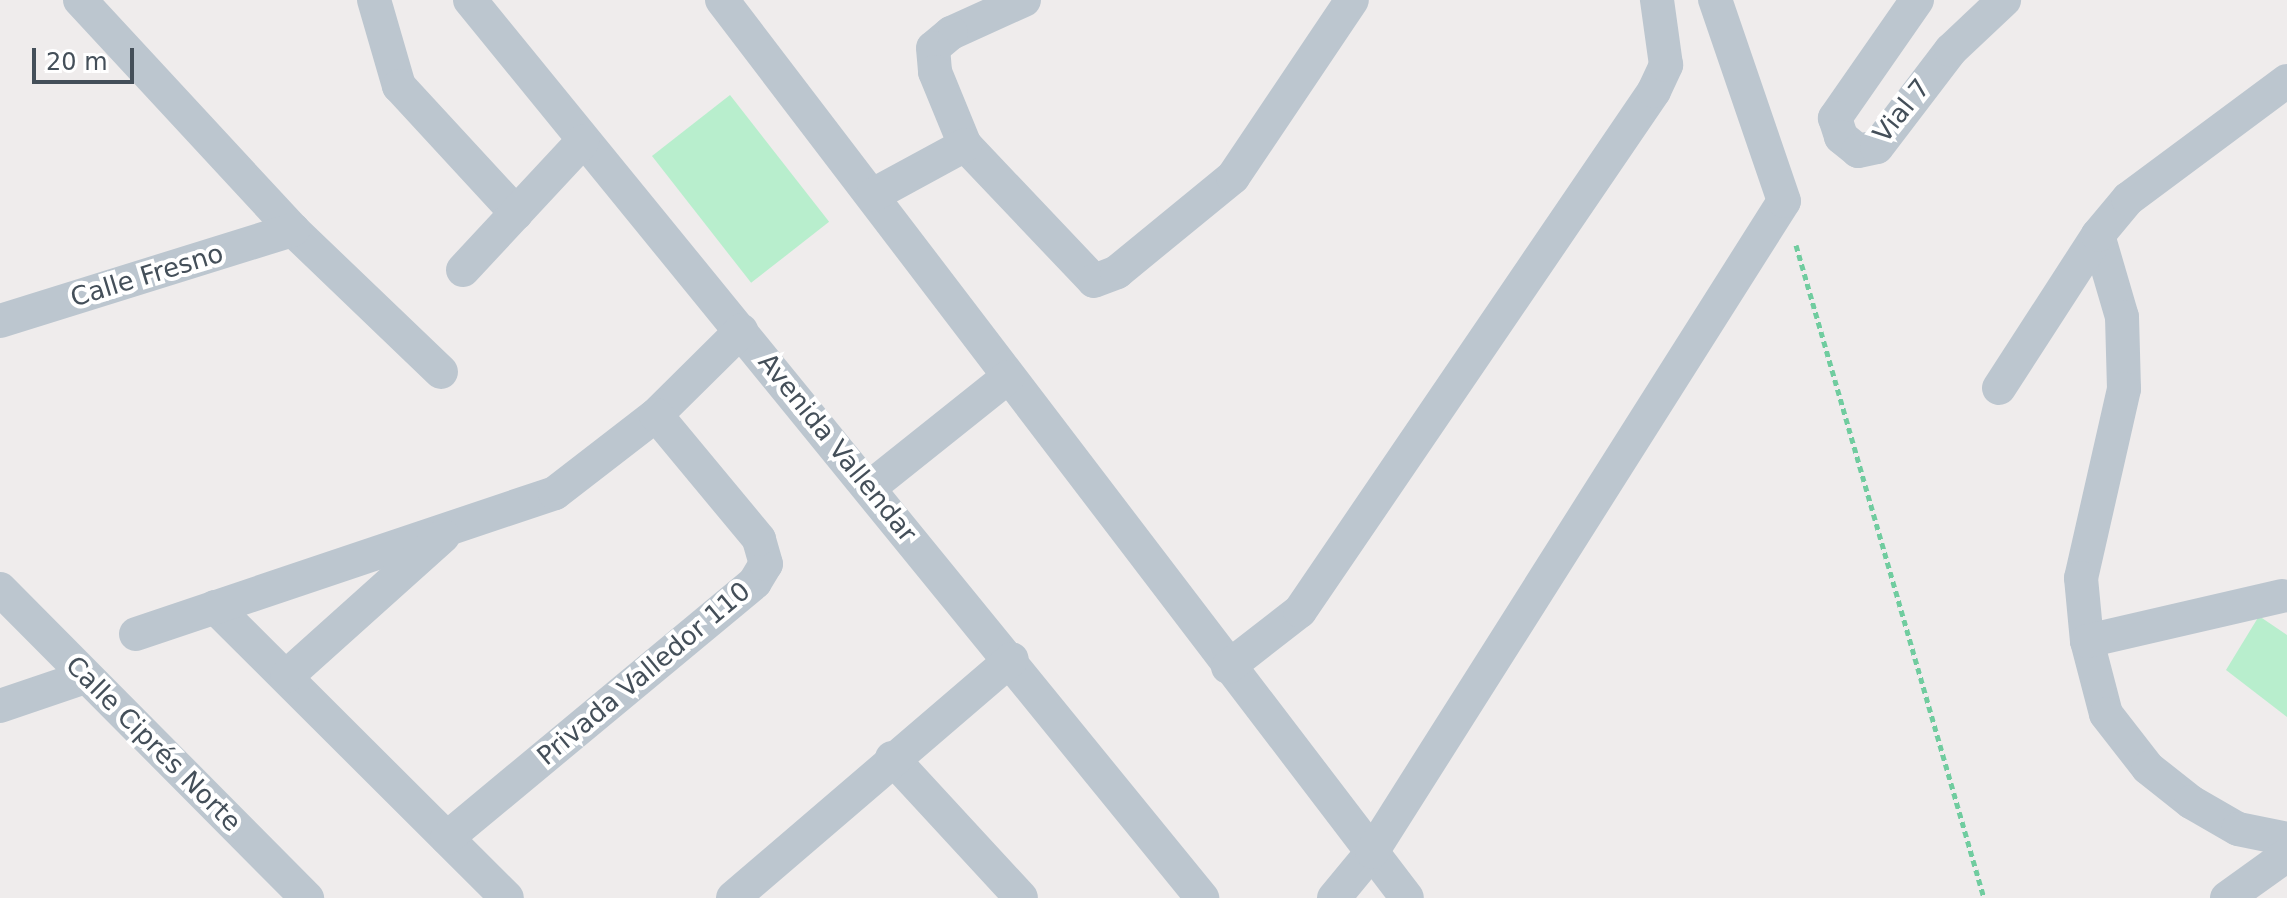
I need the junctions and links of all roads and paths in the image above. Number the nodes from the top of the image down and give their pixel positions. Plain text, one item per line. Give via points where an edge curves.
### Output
1 (80, 0) edge
2 (374, 0) edge
3 (470, 0) edge
4 (722, 0) edge
5 (1024, 0) edge
6 (1352, 0) edge
7 (1657, 0) edge
8 (1715, 0) edge
9 (1917, 0) edge
10 (2004, 0) edge
11 (2287, 81) edge
12 (582, 142) junction
13 (965, 145) junction
14 (873, 195) junction
15 (1784, 201) junction
16 (516, 213) junction
17 (293, 230) junction
18 (2098, 235) junction
19 (463, 270) dead end
20 (0, 321) edge
21 (741, 331) junction
22 (441, 372) dead end
23 (1008, 377) junction
24 (1999, 388) dead end
25 (656, 415) junction
26 (869, 488) junction
27 (452, 528) junction
28 (0, 589) edge
29 (2282, 596) dead end
30 (215, 607) junction
31 (136, 634) dead end
32 (2087, 641) junction
33 (1012, 659) junction
34 (1228, 667) junction
35 (287, 676) junction
36 (85, 677) junction
37 (0, 706) edge
38 (892, 758) junction
39 (447, 838) junction
40 (2287, 839) edge
41 (1372, 852) junction
42 (2287, 855) edge
43 (307, 898) edge
44 (507, 898) edge
45 (733, 898) edge
46 (1021, 898) edge
47 (1202, 898) edge
48 (1334, 898) edge
49 (1407, 898) edge
50 (1984, 898) edge
51 (2227, 898) edge

1 - 17 street
2 - 16 street via 399,86
3 - 12 street, Avenida Vallendar
4 - 14 street
5 - 13 street via 951,33 933,48 935,72
6 - 13 street via 1233,177 1117,272 1094,281
7 - 34 street via 1666,65 1654,91 1300,611
8 - 15 street
9 - 10 street, Vial 7 via 1835,118 1841,137 1858,151 1877,147 1951,50
11 - 18 street via 2128,199
12 - 16 street
12 - 21 street, Avenida Vallendar
13 - 14 street
14 - 23 street
15 - 41 street
15 - 50 path
16 - 19 street
17 - 20 street, Calle Fresno
17 - 22 street
18 - 24 street
18 - 32 street via 2122,317 2124,389 2081,578
21 - 25 street
21 - 26 street, Avenida Vallendar
23 - 26 street
23 - 34 street
25 - 27 street via 555,493
25 - 39 street, Privada Valledor 110 via 759,539 766,564 755,582
26 - 33 street, Avenida Vallendar
27 - 30 street
27 - 35 street
28 - 36 street, Calle Ciprés Norte
29 - 32 street
30 - 31 street
30 - 35 street
32 - 40 street via 2106,714 2148,768 2191,802 2238,829
33 - 38 street
33 - 47 street, Avenida Vallendar
34 - 41 street
35 - 39 street
36 - 37 street
36 - 43 street, Calle Ciprés Norte
38 - 45 street
38 - 46 street
39 - 44 street
41 - 48 street
41 - 49 street
42 - 51 street

